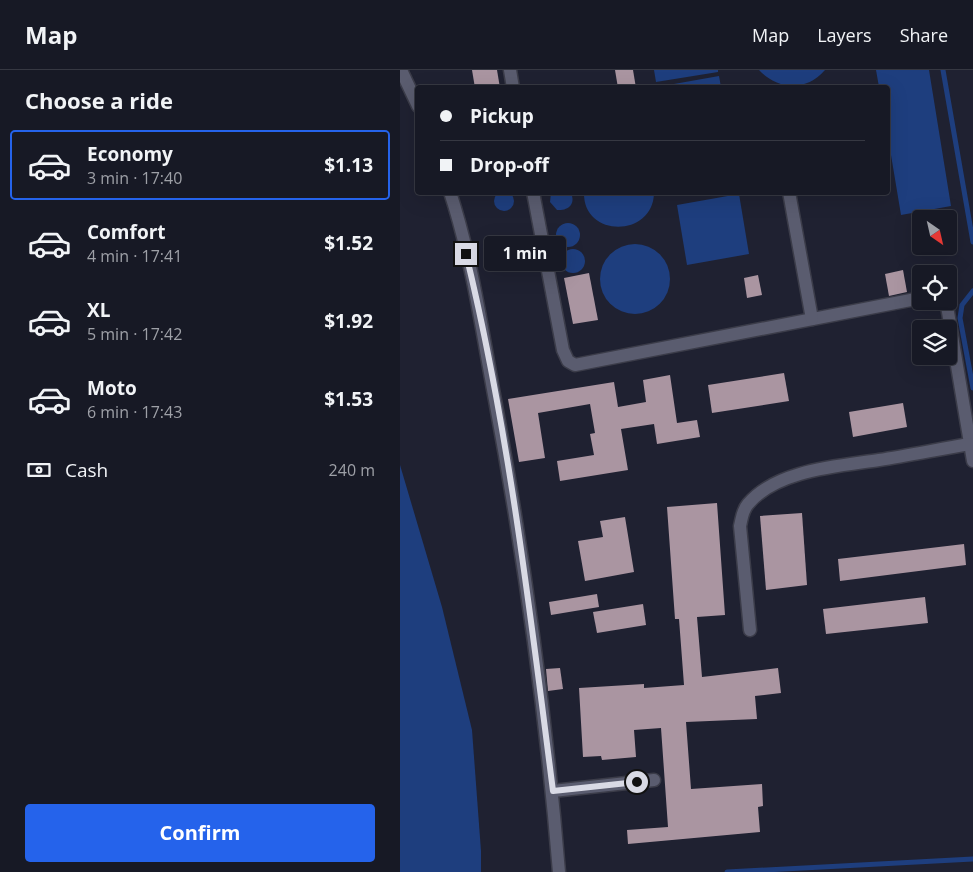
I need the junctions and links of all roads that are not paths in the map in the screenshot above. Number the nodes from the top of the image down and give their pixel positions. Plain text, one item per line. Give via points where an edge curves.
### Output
1 (401, 70) edge
2 (510, 70) edge
3 (512, 85) edge
4 (415, 100) edge
5 (451, 195) edge
6 (534, 195) edge
7 (790, 195) edge
8 (912, 300) edge
9 (948, 310) edge
10 (812, 320) junction
11 (970, 444) junction
12 (973, 461) edge
13 (750, 630) dead end
14 (654, 780) dead end
15 (553, 791) junction
16 (559, 872) edge

1 - 4 street
2 - 3 street
5 - 15 street via 470,272 504,445 528,591
6 - 10 street via 563,350 568,361 575,365
7 - 10 street
8 - 10 street
9 - 11 street
11 - 12 street
11 - 13 street via 815,470 764,490 748,504 740,526
14 - 15 street
15 - 16 street

